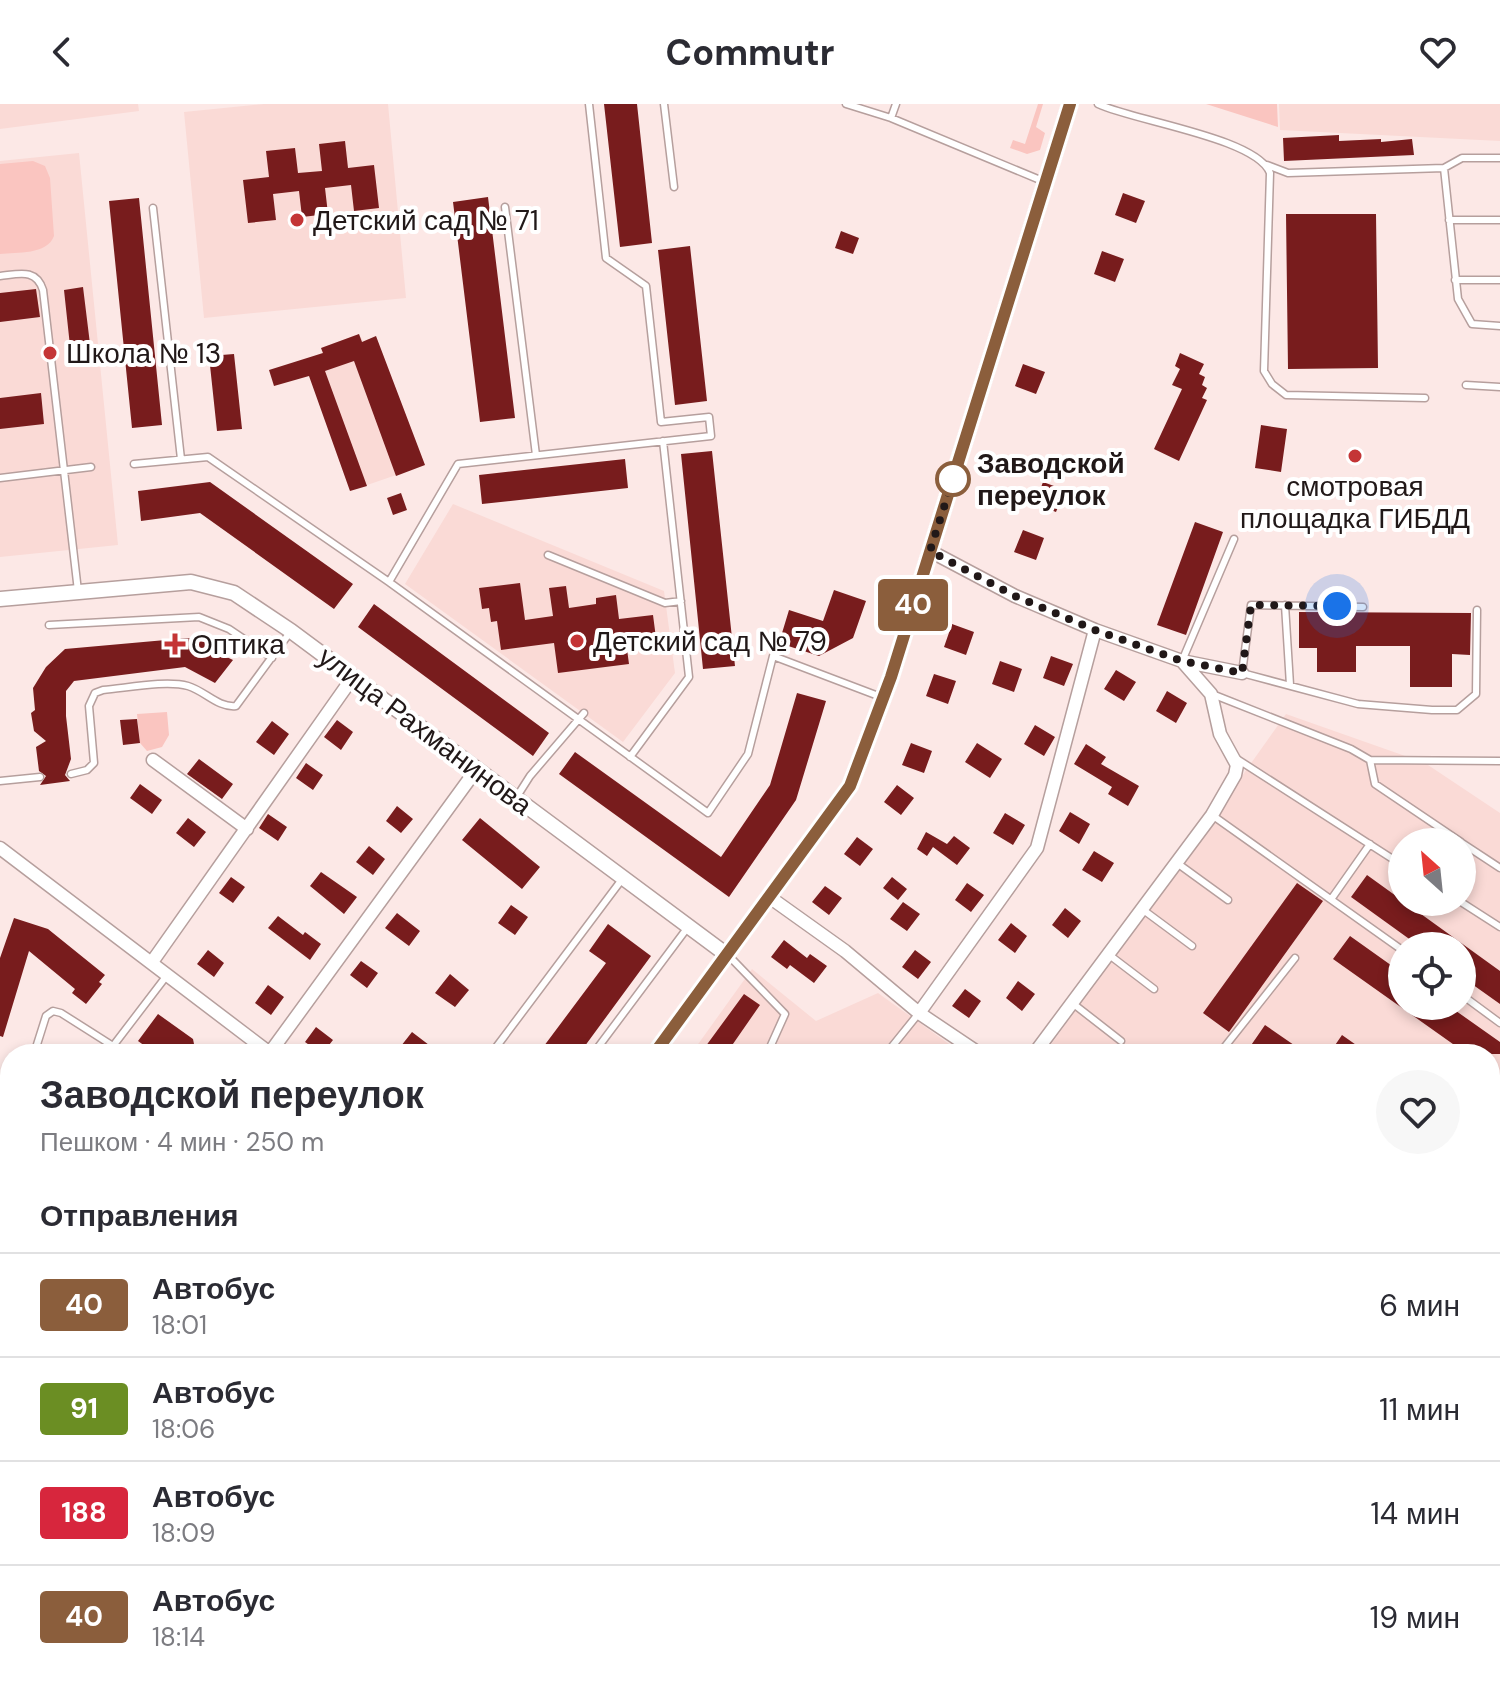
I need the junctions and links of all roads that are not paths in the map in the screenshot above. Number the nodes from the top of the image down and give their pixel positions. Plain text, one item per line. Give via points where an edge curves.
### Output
1 (589, 104) edge
2 (664, 104) edge
3 (846, 104) edge
4 (896, 104) edge
5 (1070, 104) edge
6 (1098, 104) edge
7 (870, 108) edge
8 (891, 118) junction
9 (1500, 158) edge
10 (1267, 165) junction
11 (1444, 168) junction
12 (1045, 182) junction
13 (674, 187) dead end
14 (505, 207) dead end
15 (153, 208) dead end
16 (1449, 220) junction
17 (1500, 220) edge
18 (0, 276) edge
19 (1455, 280) junction
20 (1500, 280) edge
21 (1500, 326) edge
22 (1466, 385) dead end
23 (1500, 387) edge
24 (1425, 398) dead end
25 (663, 441) junction
26 (536, 455) junction
27 (181, 459) junction
28 (134, 464) dead end
29 (91, 467) dead end
30 (62, 471) junction
31 (0, 478) edge
32 (1234, 539) dead end
33 (930, 551) junction
34 (548, 555) dead end
35 (389, 582) junction
36 (78, 591) junction
37 (0, 599) edge
38 (681, 601) junction
39 (1285, 605) junction
40 (1363, 607) dead end
41 (1477, 610) dead end
42 (49, 625) dead end
43 (1095, 630) junction
44 (291, 631) junction
45 (272, 658) junction
46 (1182, 661) junction
47 (1242, 673) junction
48 (353, 677) junction
49 (1290, 685) junction
50 (1211, 694) junction
51 (884, 698) junction
52 (584, 713) dead end
53 (579, 720) junction
54 (1230, 754) junction
55 (630, 757) junction
56 (153, 760) dead end
57 (1370, 760) junction
58 (1500, 761) edge
59 (476, 770) junction
60 (71, 774) dead end
61 (40, 777) dead end
62 (0, 781) edge
63 (516, 798) junction
64 (1212, 815) junction
65 (1441, 828) edge
66 (247, 829) junction
67 (1370, 844) junction
68 (0, 848) edge
69 (1476, 852) edge
70 (1388, 856) edge
71 (1177, 863) junction
72 (1500, 868) edge
73 (623, 878) junction
74 (768, 896) junction
75 (1332, 898) junction
76 (1228, 900) dead end
77 (1142, 909) junction
78 (1476, 912) edge
79 (688, 927) junction
80 (1500, 927) edge
81 (1388, 940) edge
82 (1192, 946) dead end
83 (1108, 954) junction
84 (727, 955) junction
85 (1295, 958) dead end
86 (152, 962) junction
87 (168, 974) junction
88 (1154, 989) dead end
89 (1071, 1002) junction
90 (1476, 1005) edge
91 (919, 1013) junction
92 (1500, 1023) edge
93 (1121, 1041) dead end
94 (37, 1044) edge
95 (110, 1044) edge
96 (115, 1044) edge
97 (257, 1044) edge
98 (277, 1044) edge
99 (498, 1044) edge
100 (600, 1044) edge
101 (661, 1044) edge
102 (772, 1044) edge
103 (894, 1044) edge
104 (962, 1044) edge
105 (1041, 1044) edge
106 (1227, 1044) edge

1 - 25 lane via 606,258 646,286 661,422 709,417 711,436
2 - 13 lane
3 - 7 lane
4 - 8 lane
5 - 12 street
6 - 10 lane via 1229,143
7 - 8 lane
8 - 12 lane
9 - 11 lane via 1462,158
10 - 11 lane via 1288,173
10 - 24 lane via 1264,371 1272,384 1286,395
11 - 16 lane
12 - 33 street
14 - 26 lane
15 - 27 lane
16 - 17 lane
16 - 19 lane
18 - 30 lane via 28,273 41,283
19 - 20 lane
19 - 21 lane via 1458,299 1472,324
22 - 23 lane
25 - 26 lane
25 - 38 lane
26 - 35 lane via 458,464
27 - 28 lane
27 - 35 lane via 208,457
29 - 30 lane
30 - 31 lane
30 - 36 lane
32 - 46 lane
33 - 43 street
33 - 51 street
34 - 38 lane via 665,603
35 - 53 lane
36 - 37 street, улица Рахманинова
36 - 44 street, улица Рахманинова via 174,582 208,585 245,599
38 - 55 lane via 689,677
39 - 40 lane
39 - 47 lane via 1251,605
39 - 49 lane
41 - 49 lane via 1476,694 1457,710 1358,704
42 - 45 lane via 199,617 229,629
43 - 46 street
43 - 91 street via 1037,848
44 - 45 lane
44 - 48 street, улица Рахманинова
45 - 60 lane via 231,707 182,685 95,693 89,706 94,763
46 - 47 street
46 - 50 street
47 - 49 lane
48 - 59 street, улица Рахманинова
48 - 66 street
50 - 54 street
50 - 57 lane
51 - 55 lane via 773,656 748,754 708,813
51 - 74 street via 850,786
52 - 53 lane
53 - 55 lane
53 - 63 lane
54 - 64 street via 1237,765 1235,775
54 - 67 lane
56 - 66 street
57 - 58 lane
57 - 65 lane via 1375,784
59 - 63 street, улица Рахманинова
59 - 98 street
61 - 62 lane
63 - 73 street, улица Рахманинова
64 - 71 street
64 - 75 lane
66 - 86 street
67 - 70 lane
67 - 75 lane
68 - 86 street
69 - 72 lane
71 - 76 lane
71 - 77 street
73 - 79 street, улица Рахманинова
73 - 99 lane
74 - 84 street
74 - 91 street
75 - 81 lane
77 - 82 lane
77 - 83 street
78 - 80 lane
79 - 84 street, улица Рахманинова
79 - 100 lane
83 - 88 lane
83 - 89 street
84 - 101 street
84 - 102 lane via 785,1014
85 - 106 lane
86 - 87 street
87 - 96 lane
87 - 97 street
89 - 93 lane
89 - 105 street
90 - 92 lane
91 - 103 lane
91 - 104 street
94 - 95 lane via 46,1016 53,1011

